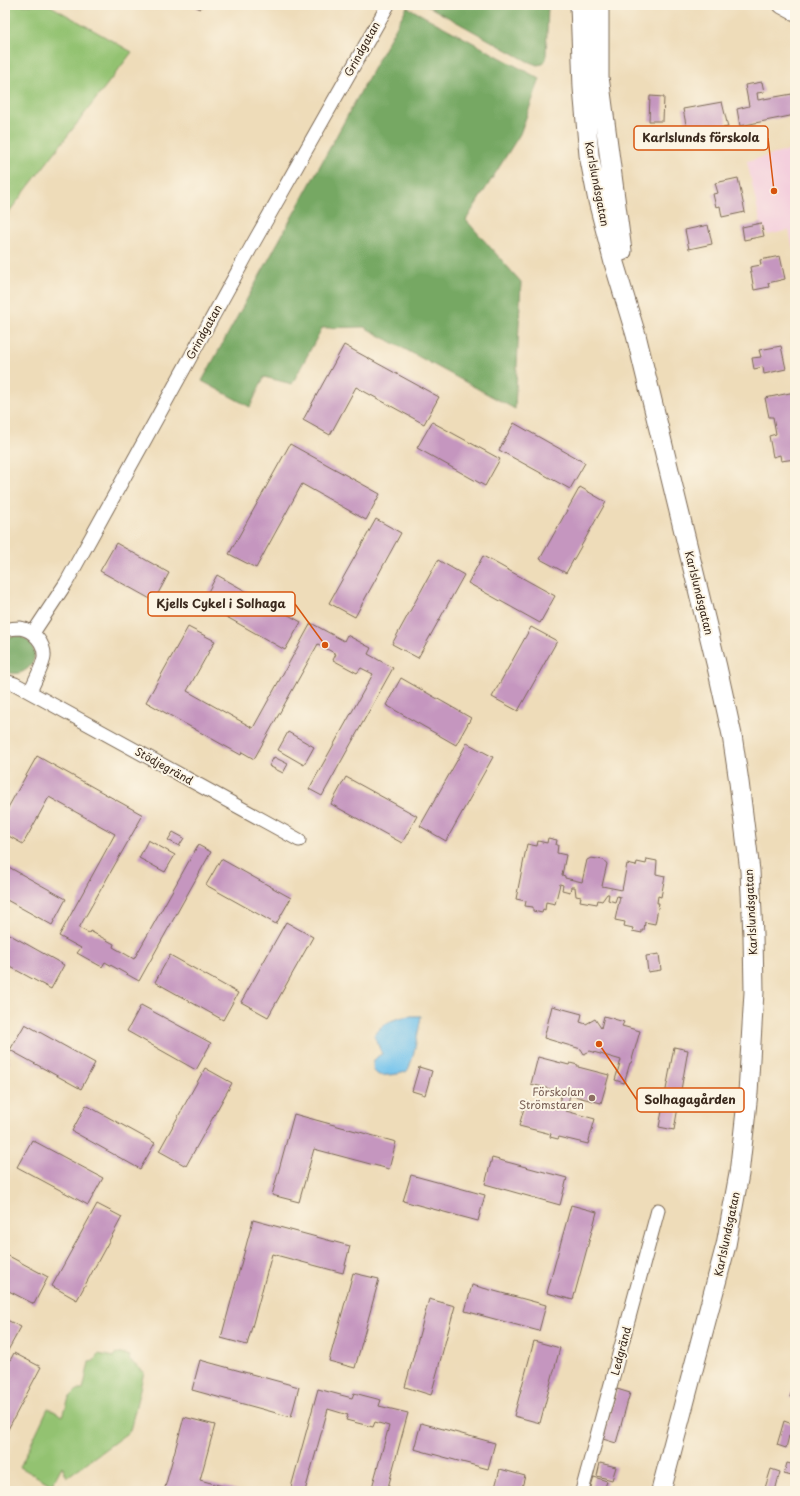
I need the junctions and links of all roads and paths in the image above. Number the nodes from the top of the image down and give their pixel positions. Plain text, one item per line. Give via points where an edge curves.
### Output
1 (388, 5) edge
2 (580, 5) edge
3 (599, 5) edge
4 (782, 5) edge
5 (795, 12) edge
6 (636, 335) junction
7 (5, 630) edge
8 (33, 633) junction
9 (5, 681) edge
10 (30, 692) junction
11 (299, 840) dead end
12 (658, 1210) dead end
13 (582, 1491) edge
14 (661, 1491) edge

1 - 8 street, Grindgatan via 66,583
2 - 6 main road, Karlslundsgatan via 583,88 590,155 598,201
3 - 6 main road, Karlslundsgatan via 599,77
4 - 5 street
6 - 14 main road, Karlslundsgatan via 732,735 750,871 753,935 752,1047 739,1174 726,1246
7 - 8 street via 20,628
8 - 10 street via 44,649 44,658
9 - 10 street, Stödjegränd
10 - 11 street, Stödjegränd
12 - 13 street, Ledgränd

